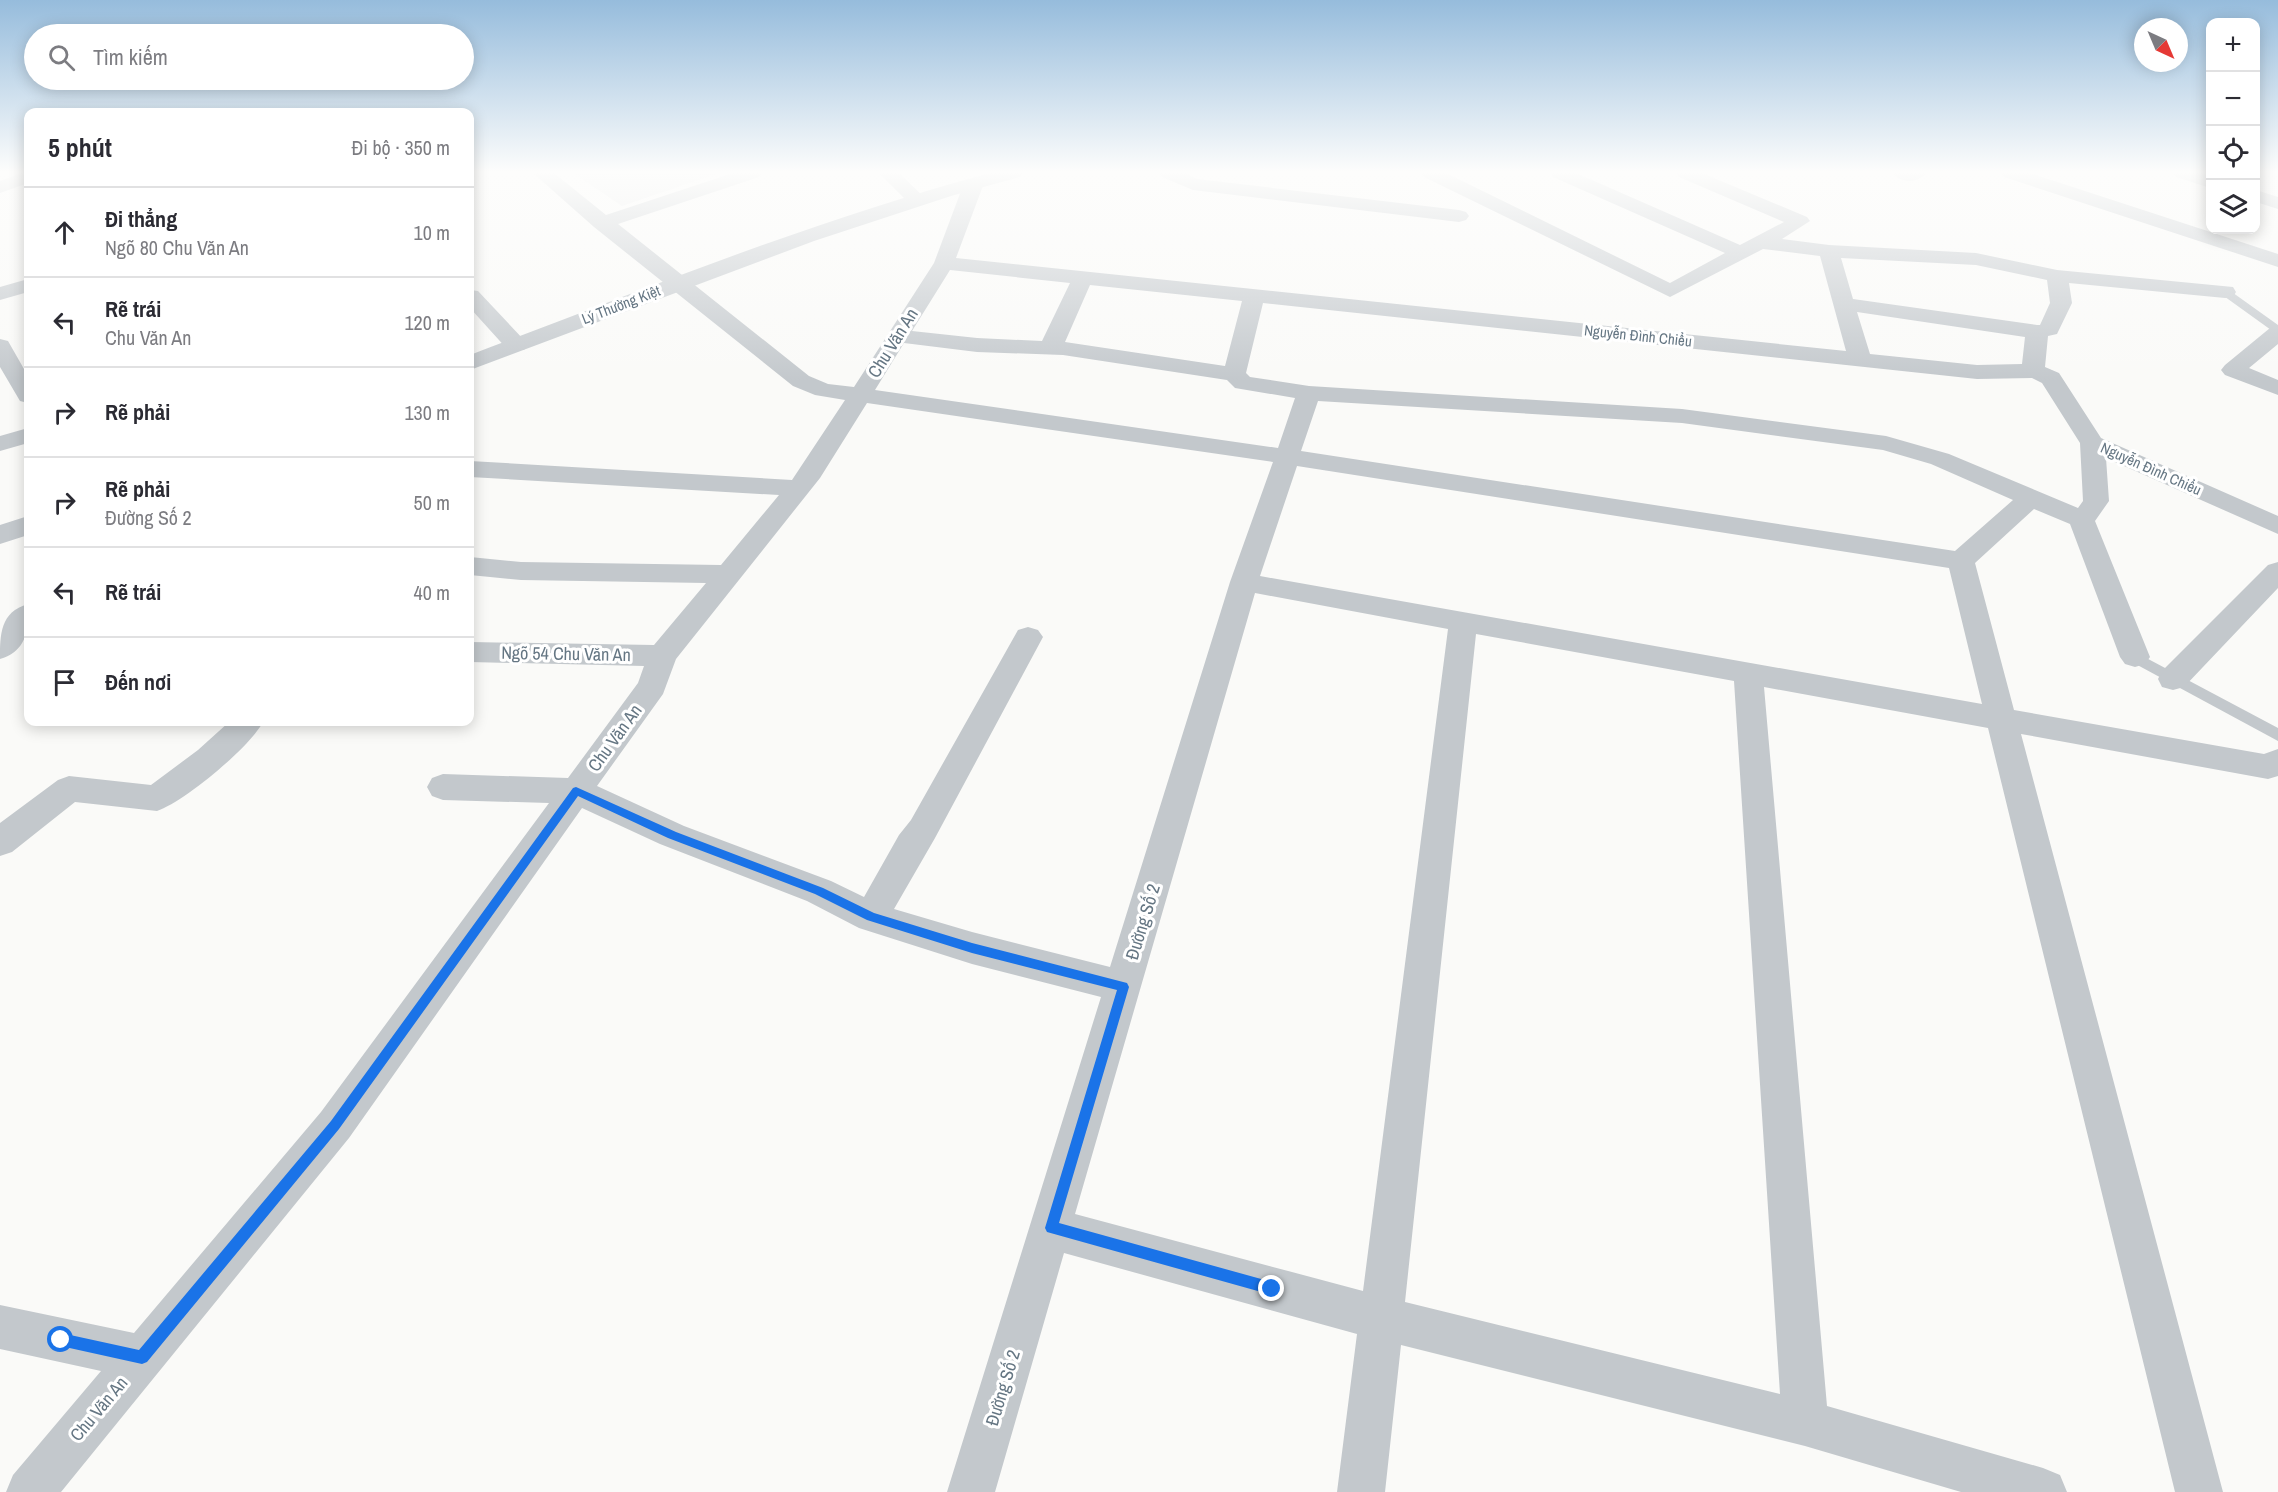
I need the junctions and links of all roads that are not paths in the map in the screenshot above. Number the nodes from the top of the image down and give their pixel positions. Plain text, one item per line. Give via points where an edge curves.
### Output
1 (626, 243) edge
2 (795, 243) edge
3 (952, 243) edge
4 (1572, 243) edge
5 (1718, 243) edge
6 (1760, 243) joint
7 (2222, 243) edge
8 (1829, 251) junction
9 (1741, 253) junction
10 (2278, 261) edge
11 (944, 263) junction
12 (2057, 276) junction
13 (1083, 277) junction
14 (678, 284) junction
15 (24, 286) edge
16 (2225, 292) joint
17 (0, 294) edge
18 (1255, 294) junction
19 (474, 300) edge
20 (1846, 304) junction
21 (2037, 332) junction
22 (2278, 332) edge
23 (898, 336) junction
24 (516, 345) junction
25 (0, 346) edge
26 (1060, 349) junction
27 (1860, 360) junction
28 (474, 361) edge
29 (2033, 371) junction
30 (1234, 374) junction
31 (2278, 388) edge
32 (24, 389) edge
33 (1310, 393) junction
34 (860, 395) junction
35 (24, 436) edge
36 (2092, 443) junction
37 (0, 444) edge
38 (1288, 457) junction
39 (474, 469) edge
40 (799, 488) junction
41 (2031, 497) junction
42 (2081, 519) junction
43 (2277, 525) edge
44 (24, 526) edge
45 (0, 535) edge
46 (1961, 561) junction
47 (474, 566) edge
48 (2278, 571) edge
49 (729, 574) junction
50 (1244, 582) junction
51 (24, 620) edge
52 (1463, 622) junction
53 (1028, 637) dead end
54 (0, 649) edge
55 (474, 652) edge
56 (662, 656) junction
57 (2135, 657) joint
58 (1748, 674) junction
59 (2173, 679) junction
60 (2003, 720) junction
61 (244, 726) edge
62 (2278, 735) edge
63 (2275, 773) edge
64 (444, 787) dead end
65 (576, 791) junction
66 (0, 842) edge
67 (871, 917) junction
68 (1123, 987) junction
69 (1051, 1228) junction
70 (1383, 1319) junction
71 (0, 1327) edge
72 (142, 1357) junction
73 (1804, 1423) junction
74 (30, 1492) edge
75 (971, 1492) edge
76 (1361, 1492) edge
77 (2043, 1492) edge
78 (2199, 1492) edge

1 - 14 street
2 - 14 street, Lý Thường Kiệt
3 - 11 street, Chu Văn An
4 - 9 street via 1670,291
5 - 9 street
6 - 8 street
6 - 9 street
7 - 10 street
8 - 12 street via 1976,259
8 - 20 street
11 - 13 street, Nguyễn Đình Chiểu
11 - 23 street, Chu Văn An
12 - 16 street
12 - 21 street via 2061,303 2049,329
13 - 18 street, Nguyễn Đình Chiểu
13 - 26 street via 1053,343
14 - 24 street, Lý Thường Kiệt
14 - 34 street via 801,381 823,390
15 - 17 street
16 - 22 lane
18 - 27 street, Nguyễn Đình Chiểu
18 - 30 street
19 - 24 street
20 - 21 street
20 - 27 street
21 - 29 street
22 - 31 street via 2233,370
23 - 26 street
23 - 34 street, Chu Văn An
24 - 28 street, Lý Thường Kiệt
25 - 32 street
26 - 30 street
27 - 29 street, Nguyễn Đình Chiểu via 1977,372
29 - 36 street, Nguyễn Đình Chiểu via 2051,378
30 - 33 street via 1243,383
33 - 38 street, Đường Số 2
33 - 41 street via 1682,416 1886,443 1940,459
34 - 38 street
34 - 40 street, Chu Văn An
35 - 37 street
36 - 42 street via 2096,501
36 - 43 street, Nguyễn Đình Chiểu
38 - 46 street
38 - 50 street, Đường Số 2
39 - 40 street
40 - 49 street, Chu Văn An
41 - 42 street
41 - 46 street
42 - 57 street
44 - 45 street
46 - 60 street
47 - 49 street via 521,571
48 - 59 street
49 - 56 street, Chu Văn An
50 - 52 street
50 - 68 street, Đường Số 2
51 - 54 street
52 - 58 street
52 - 70 street
53 - 67 street
55 - 56 street, Ngõ 54 Chu Văn An
56 - 65 street, Chu Văn An via 652,686
57 - 59 lane
58 - 60 street
58 - 73 street
59 - 62 lane
60 - 63 street
60 - 78 street
61 - 66 street via 209,759 157,798 69,789
64 - 65 street
65 - 67 street via 672,835 819,891
65 - 72 street, Chu Văn An via 335,1125
67 - 68 street
68 - 69 street, Đường Số 2
69 - 70 street
69 - 75 street, Đường Số 2
70 - 73 street
70 - 76 street
71 - 72 street
72 - 74 street, Chu Văn An
73 - 77 street

